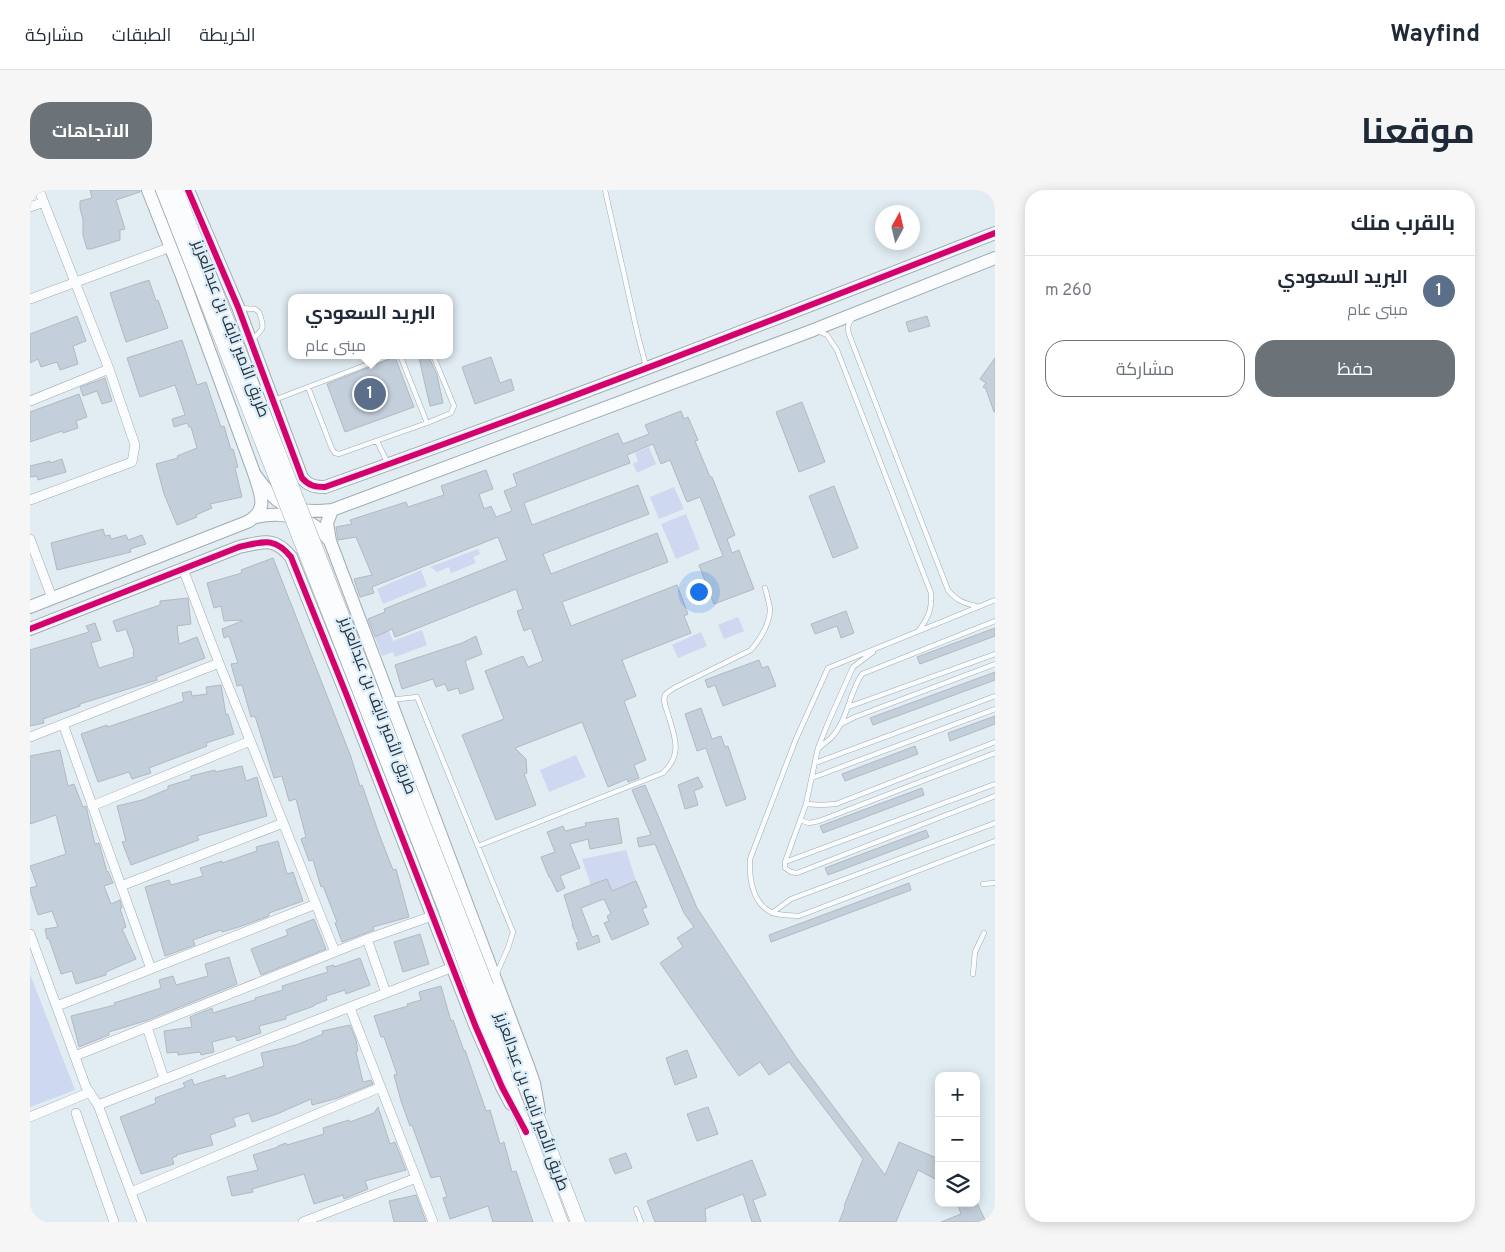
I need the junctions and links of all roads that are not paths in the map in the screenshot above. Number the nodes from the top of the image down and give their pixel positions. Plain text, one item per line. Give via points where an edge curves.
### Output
1 (39, 190) edge
2 (148, 190) edge
3 (164, 190) edge
4 (176, 190) edge
5 (188, 190) edge
6 (605, 190) edge
7 (44, 202) junction
8 (30, 208) edge
9 (995, 234) edge
10 (171, 247) junction
11 (995, 258) edge
12 (76, 281) junction
13 (30, 299) edge
14 (238, 308) junction
15 (860, 312) junction
16 (811, 331) junction
17 (251, 341) junction
18 (382, 359) edge
19 (402, 359) edge
20 (435, 359) edge
21 (109, 369) junction
22 (647, 369) junction
23 (308, 387) junction
24 (30, 401) edge
25 (273, 401) junction
26 (281, 421) junction
27 (427, 423) junction
28 (239, 430) junction
29 (377, 440) junction
30 (388, 465) junction
31 (254, 473) junction
32 (30, 500) edge
33 (332, 510) junction
34 (256, 517) junction
35 (30, 539) edge
36 (330, 542) junction
37 (183, 569) junction
38 (765, 588) dead end
39 (348, 590) junction
40 (52, 598) junction
41 (995, 600) edge
42 (977, 606) junction
43 (30, 607) edge
44 (995, 621) edge
45 (317, 622) junction
46 (30, 629) edge
47 (918, 630) junction
48 (878, 648) junction
49 (995, 654) edge
50 (219, 664) junction
51 (995, 664) edge
52 (995, 696) edge
53 (390, 700) junction
54 (848, 707) junction
55 (995, 709) edge
56 (63, 724) junction
57 (841, 724) junction
58 (30, 737) edge
59 (250, 741) junction
60 (995, 742) edge
61 (818, 748) junction
62 (995, 752) edge
63 (815, 763) junction
64 (812, 778) junction
65 (995, 784) edge
66 (995, 796) edge
67 (806, 804) junction
68 (92, 806) junction
69 (800, 820) junction
70 (283, 823) junction
71 (995, 823) edge
72 (995, 841) edge
73 (478, 846) junction
74 (785, 862) junction
75 (995, 883) edge
76 (983, 884) dead end
77 (121, 886) junction
78 (316, 904) junction
79 (772, 913) junction
80 (432, 916) junction
81 (984, 933) dead end
82 (30, 934) edge
83 (367, 939) junction
84 (336, 952) junction
85 (453, 968) junction
86 (151, 969) junction
87 (973, 974) dead end
88 (486, 986) junction
89 (386, 993) junction
90 (56, 1006) junction
91 (350, 1008) junction
92 (147, 1027) junction
93 (75, 1056) junction
94 (164, 1080) junction
95 (381, 1087) junction
96 (90, 1092) junction
97 (98, 1105) junction
98 (76, 1113) dead end
99 (30, 1117) edge
100 (526, 1132) junction
101 (416, 1178) junction
102 (131, 1192) junction
103 (636, 1209) dead end
104 (114, 1222) edge
105 (142, 1222) edge
106 (303, 1222) edge
107 (433, 1222) edge
108 (561, 1222) edge
109 (578, 1222) edge
110 (641, 1222) edge

1 - 7 street
2 - 10 street
3 - 88 main road, طريق الأمير نايف بن عبدالعزيز, bridge via 445,908
4 - 88 main road, طريق الأمير نايف بن عبدالعزيز, bridge
5 - 14 street
6 - 22 lane
7 - 8 street
7 - 12 street
9 - 22 street
10 - 12 street
10 - 28 street
11 - 15 street
12 - 13 street
12 - 21 street
14 - 17 street
14 - 17 lane via 260,312 263,330
15 - 16 street
15 - 42 lane via 847,330 948,590 954,598
16 - 33 street
16 - 47 lane via 827,335 836,350 931,593 930,616
17 - 25 street
18 - 23 lane
19 - 27 lane
20 - 27 lane via 454,406 451,413
21 - 24 street
21 - 32 street via 135,445 132,462
22 - 30 street
23 - 25 lane
23 - 29 lane via 335,453
25 - 26 street
26 - 28 street via 282,450 279,457 271,461 257,456
26 - 30 street via 302,478 308,484 325,487
27 - 29 lane
28 - 31 street
29 - 30 lane
31 - 33 street via 281,504 299,510
31 - 34 street via 262,501
33 - 36 street via 327,523
34 - 36 street via 269,514 294,517 313,524
34 - 40 street
35 - 40 street
36 - 39 street
37 - 45 street via 239,548 276,543 291,557
37 - 46 street
37 - 50 street
38 - 73 lane via 770,610 759,640 751,650 666,695 664,702 676,750 674,761 663,774
39 - 45 street via 329,566 311,572 308,582
39 - 53 street
40 - 43 street
41 - 42 lane
42 - 47 lane
44 - 54 lane via 862,674
45 - 80 street
47 - 48 lane
48 - 61 lane via 853,667
48 - 79 lane via 828,668 796,739 750,859 753,890 760,904
49 - 54 lane
50 - 56 street
50 - 59 street
51 - 57 lane
52 - 63 lane
53 - 73 lane via 417,697
53 - 88 street
54 - 57 lane
55 - 64 lane
56 - 58 street
56 - 68 street
57 - 61 lane via 832,738
59 - 68 street
59 - 70 street
60 - 67 lane via 836,804
61 - 63 lane
62 - 69 lane via 819,821 809,823
63 - 64 lane
64 - 67 lane
65 - 74 lane
66 - 74 lane via 797,873 785,868
67 - 69 lane
68 - 77 street
69 - 74 lane
70 - 77 street
70 - 78 street
71 - 79 lane via 791,899
72 - 79 lane via 799,916
73 - 88 lane via 513,932 508,948
75 - 76 lane
77 - 86 street
78 - 84 street
78 - 86 street
80 - 83 street
80 - 85 street
81 - 87 lane via 975,952
82 - 90 street
83 - 84 street
83 - 89 street
84 - 92 street
85 - 89 street
85 - 100 street via 502,1087
86 - 90 street
88 - 100 main road, طريق الأمير نايف بن عبدالعزيز
88 - 109 main road, طريق الأمير نايف بن عبدالعزيز
89 - 91 street
90 - 93 street
91 - 94 street
91 - 95 street
92 - 93 street
92 - 94 street
93 - 96 street
94 - 97 street
95 - 101 street
95 - 102 street
96 - 97 street
96 - 99 street
97 - 102 street
98 - 104 street
100 - 108 main road, طريق الأمير نايف بن عبدالعزيز
101 - 106 street
101 - 107 street
102 - 105 street
103 - 110 lane

